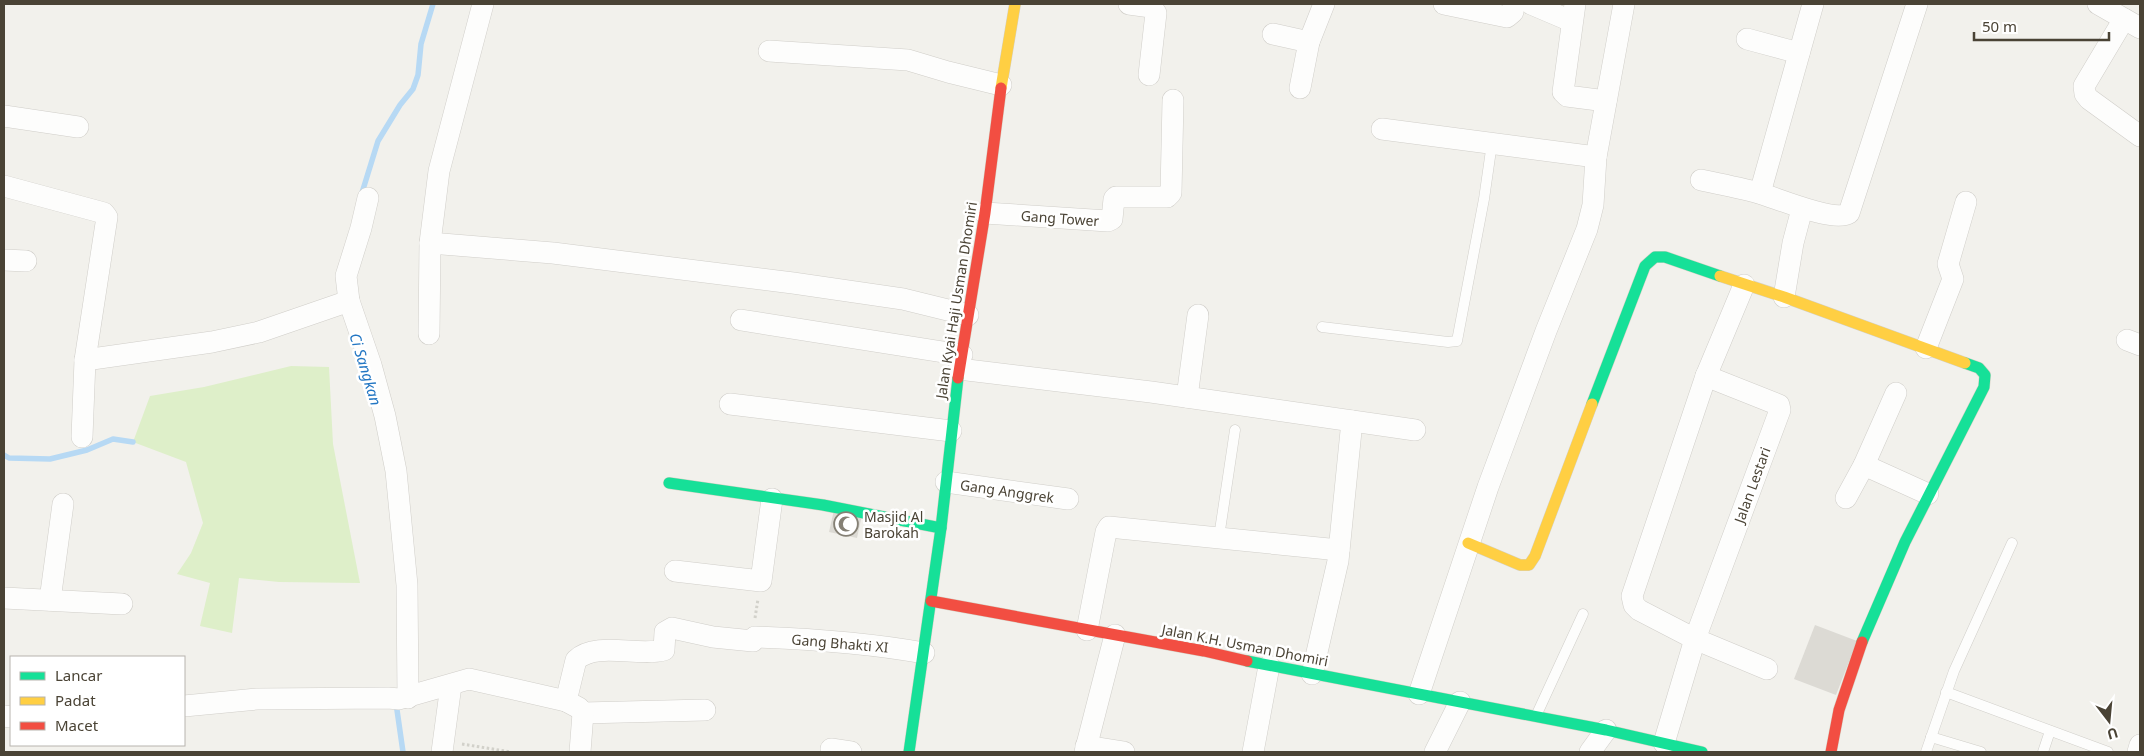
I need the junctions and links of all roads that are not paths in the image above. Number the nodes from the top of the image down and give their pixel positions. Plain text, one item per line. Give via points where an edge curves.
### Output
1 (483, 4) edge
2 (1015, 4) edge
3 (1129, 4) edge
4 (1324, 4) edge
5 (1444, 4) edge
6 (1514, 4) edge
7 (1531, 4) edge
8 (1624, 4) edge
9 (1813, 4) edge
10 (1917, 4) edge
11 (2098, 4) edge
12 (1573, 12) edge
13 (2132, 23) edge
14 (1273, 34) dead end
15 (1747, 40) dead end
16 (1309, 42) junction
17 (768, 51) dead end
18 (1799, 53) junction
19 (1149, 75) dead end
20 (1001, 84) junction
21 (1300, 88) dead end
22 (1172, 100) dead end
23 (1606, 100) junction
24 (4, 116) edge
25 (78, 127) dead end
26 (1382, 129) dead end
27 (2140, 136) edge
28 (1492, 143) junction
29 (1596, 157) junction
30 (1701, 180) dead end
31 (4, 186) edge
32 (1760, 194) junction
33 (368, 198) dead end
34 (1966, 202) dead end
35 (1802, 209) junction
36 (985, 213) junction
37 (430, 243) junction
38 (4, 260) edge
39 (26, 260) dead end
40 (1744, 285) junction
41 (1784, 297) junction
42 (345, 302) junction
43 (968, 315) junction
44 (1198, 315) dead end
45 (741, 320) dead end
46 (1322, 327) dead end
47 (429, 334) dead end
48 (1926, 348) junction
49 (85, 360) junction
50 (961, 362) junction
51 (1706, 376) junction
52 (1896, 393) dead end
53 (1188, 397) junction
54 (730, 404) dead end
55 (1352, 421) junction
56 (1235, 430) dead end
57 (1415, 430) dead end
58 (952, 431) junction
59 (82, 437) dead end
60 (1864, 465) junction
61 (946, 482) junction
62 (669, 483) dead end
63 (1928, 494) junction
64 (1846, 498) dead end
65 (772, 499) junction
66 (1068, 499) dead end
67 (63, 504) dead end
68 (941, 528) junction
69 (1219, 537) junction
70 (1468, 543) junction
71 (2012, 543) dead end
72 (1339, 550) junction
73 (675, 571) dead end
74 (4, 598) edge
75 (50, 600) junction
76 (931, 601) junction
77 (122, 604) dead end
78 (1583, 614) dead end
79 (1088, 630) junction
80 (1114, 635) junction
81 (1695, 639) junction
82 (924, 653) junction
83 (1269, 666) junction
84 (1767, 669) dead end
85 (1312, 674) junction
86 (451, 685) junction
87 (1946, 692) junction
88 (1419, 694) junction
89 (398, 698) junction
90 (566, 701) junction
91 (1460, 702) junction
92 (185, 706) edge
93 (705, 710) dead end
94 (584, 713) junction
95 (1536, 717) junction
96 (1606, 730) junction
97 (2050, 731) junction
98 (1931, 737) junction
99 (1664, 743) junction
100 (2140, 745) edge
101 (443, 747) edge
102 (1086, 749) edge
103 (580, 752) edge
104 (909, 752) edge
105 (1124, 752) edge
106 (1252, 752) edge
107 (1436, 752) edge
108 (1590, 752) edge
109 (1702, 752) edge
110 (1831, 752) edge
111 (1926, 752) edge
112 (1981, 752) edge
113 (2043, 752) edge
114 (2108, 752) edge
115 (2138, 752) edge

1 - 37 street via 439,171
2 - 20 street, Jalan Kyai Haji Usman Dhomiri
3 - 19 street via 1151,7 1156,13
4 - 16 street
5 - 6 street via 1507,17 1513,12
7 - 12 street
8 - 23 street
9 - 18 street
10 - 35 street via 1849,214 1839,216
11 - 13 street
12 - 23 street via 1563,92 1567,96
13 - 27 street via 2084,86 2089,99
14 - 16 street
15 - 18 street
16 - 21 street
17 - 20 street via 908,60
18 - 32 street
20 - 36 street, Jalan Kyai Haji Usman Dhomiri
22 - 36 street, Gang Tower via 1170,193 1167,197 1116,197 1112,219 1108,221
23 - 29 street
24 - 25 street
26 - 28 street
28 - 29 street
28 - 46 lane via 1457,340 1448,342
29 - 70 street via 1588,229
30 - 32 street
31 - 49 street via 104,213 107,217
32 - 35 street
33 - 42 street via 346,276
34 - 48 street via 1948,264 1954,279
35 - 41 street
36 - 43 street, Jalan Kyai Haji Usman Dhomiri
37 - 43 street via 526,250 793,283 903,299
37 - 47 street
38 - 39 street
40 - 41 street
40 - 51 street
40 - 70 street via 1664,257 1650,261 1645,266 1536,556 1528,565 1520,565
41 - 48 street
42 - 49 street via 259,332
42 - 89 street via 371,365 396,471 407,584
43 - 50 street, Jalan Kyai Haji Usman Dhomiri
44 - 53 street
45 - 50 street via 827,332
48 - 63 street via 1980,368 1986,381
49 - 59 street
50 - 53 street
50 - 58 street, Jalan Kyai Haji Usman Dhomiri
51 - 81 street via 1632,596 1638,610
51 - 81 street, Jalan Lestari via 1779,405 1780,410
52 - 60 street
53 - 55 street
54 - 58 street
55 - 57 street
55 - 72 street
56 - 69 lane
58 - 61 street, Jalan Kyai Haji Usman Dhomiri
60 - 63 street
60 - 64 street
61 - 66 street, Gang Anggrek
61 - 68 street, Jalan Kyai Haji Usman Dhomiri
62 - 65 street
63 - 110 street via 1876,606 1841,704
65 - 68 street via 823,505
65 - 73 street via 761,581
67 - 75 street
68 - 76 street, Jalan Kyai Haji Usman Dhomiri
69 - 72 street
69 - 79 street via 1109,527
70 - 88 street
71 - 87 lane
72 - 85 street
74 - 75 street
75 - 77 street
76 - 79 street, Jalan K.H. Usman Dhomiri
76 - 82 street
78 - 95 lane
79 - 80 street, Jalan K.H. Usman Dhomiri
80 - 83 street, Jalan K.H. Usman Dhomiri
80 - 102 street
81 - 84 street
81 - 99 street
82 - 90 street, Gang Bhakti XI via 850,642 755,637 753,641 737,640 672,628 665,632 664,650 587,652 576,660
82 - 104 street
83 - 85 street, Jalan K.H. Usman Dhomiri
83 - 106 street
85 - 88 street, Jalan K.H. Usman Dhomiri
86 - 89 street
86 - 90 street via 469,679
86 - 101 street
87 - 97 lane
87 - 98 lane
88 - 91 street, Jalan K.H. Usman Dhomiri
89 - 92 street via 258,699
90 - 94 street
91 - 95 street, Jalan K.H. Usman Dhomiri
91 - 107 street
93 - 94 street
94 - 103 street
95 - 96 street, Jalan K.H. Usman Dhomiri
96 - 99 street, Jalan K.H. Usman Dhomiri
96 - 108 street
97 - 113 lane
97 - 114 lane
98 - 111 lane
98 - 112 lane
99 - 109 street, Jalan K.H. Usman Dhomiri
100 - 115 street
102 - 105 street

